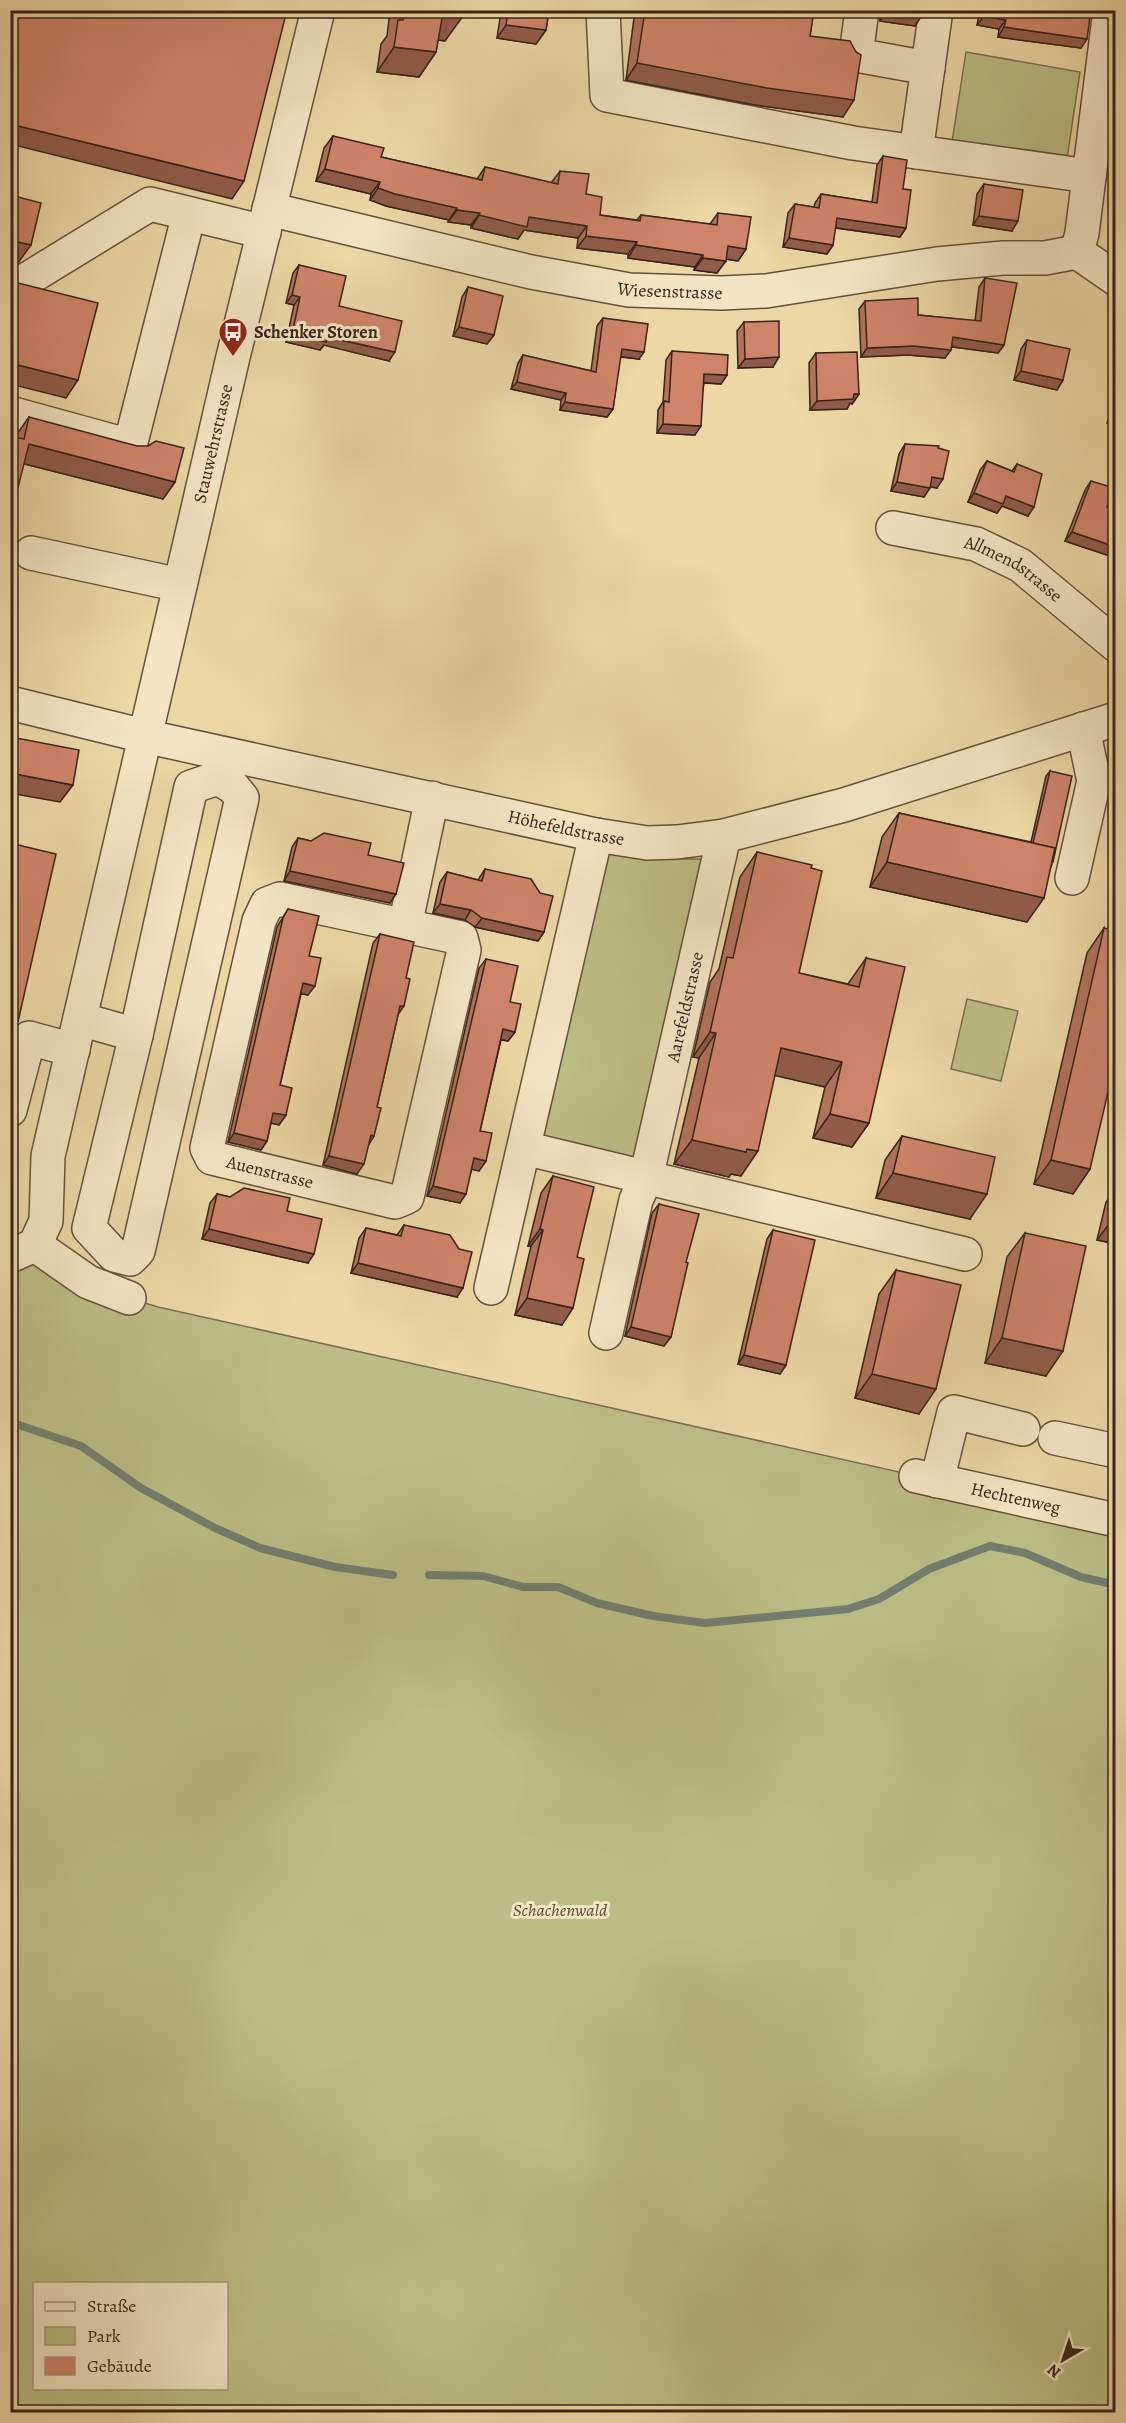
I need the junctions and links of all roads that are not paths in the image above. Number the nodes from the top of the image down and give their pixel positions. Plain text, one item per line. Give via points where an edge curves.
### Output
1 (318, 10) edge
2 (603, 10) edge
3 (862, 10) edge
4 (936, 10) edge
5 (1110, 10) edge
6 (928, 68) junction
7 (916, 152) junction
8 (1089, 176) junction
9 (189, 214) junction
10 (266, 221) junction
11 (1077, 252) junction
12 (1116, 279) edge
13 (10, 281) edge
14 (10, 413) edge
15 (893, 528) dead end
16 (31, 553) dead end
17 (180, 585) junction
18 (1116, 645) edge
19 (10, 703) edge
20 (1116, 719) edge
21 (1083, 729) junction
22 (144, 736) junction
23 (432, 798) junction
24 (596, 835) junction
25 (724, 836) junction
26 (1072, 878) dead end
27 (405, 926) junction
28 (76, 1034) junction
29 (136, 1035) junction
30 (10, 1110) edge
31 (524, 1148) junction
32 (646, 1178) junction
33 (23, 1251) edge
34 (965, 1254) dead end
35 (491, 1288) dead end
36 (129, 1298) dead end
37 (606, 1333) dead end
38 (1023, 1429) dead end
39 (1055, 1438) dead end
40 (1116, 1451) edge
41 (1116, 1520) edge

1 - 10 street, Stauwehrstrasse
2 - 7 street via 608,95
3 - 6 street via 856,55
4 - 6 street
5 - 8 street
6 - 7 street
7 - 8 street
8 - 11 street
9 - 10 street, Wiesenstrasse
9 - 13 street, Wiesenstrasse via 150,204 21,283
9 - 14 street via 130,446
10 - 11 street, Wiesenstrasse via 629,290 766,291 937,264 1045,258
10 - 17 street, Stauwehrstrasse
11 - 12 street
15 - 18 street, Allmendstrasse via 976,544 1020,565
16 - 17 street
17 - 22 street, Stauwehrstrasse
19 - 22 street, Höhefeldstrasse
20 - 21 street, Höhefeldstrasse
21 - 25 street, Höhefeldstrasse via 851,802
21 - 26 street via 1094,781
22 - 23 street, Höhefeldstrasse
22 - 28 street, Stauwehrstrasse
23 - 24 street, Höhefeldstrasse
23 - 27 street
24 - 25 street, Höhefeldstrasse via 646,843
24 - 31 street
25 - 32 street, Aarefeldstrasse
27 - 27 street, Auenstrasse via 280,899 267,904 259,921 207,1148 213,1158 395,1202 407,1197 464,950 461,938
28 - 29 street
28 - 30 street via 29,1038
28 - 33 street, Stauwehrstrasse via 48,1156 46,1221
29 - 29 street via 89,1228 114,1255 129,1258 138,1251 242,798 218,778 191,787
31 - 32 street
31 - 35 street
32 - 34 street
32 - 37 street, Aarefeldstrasse via 636,1200
33 - 36 street
38 - 41 street, Hechtenweg via 954,1412 926,1479
39 - 40 street

